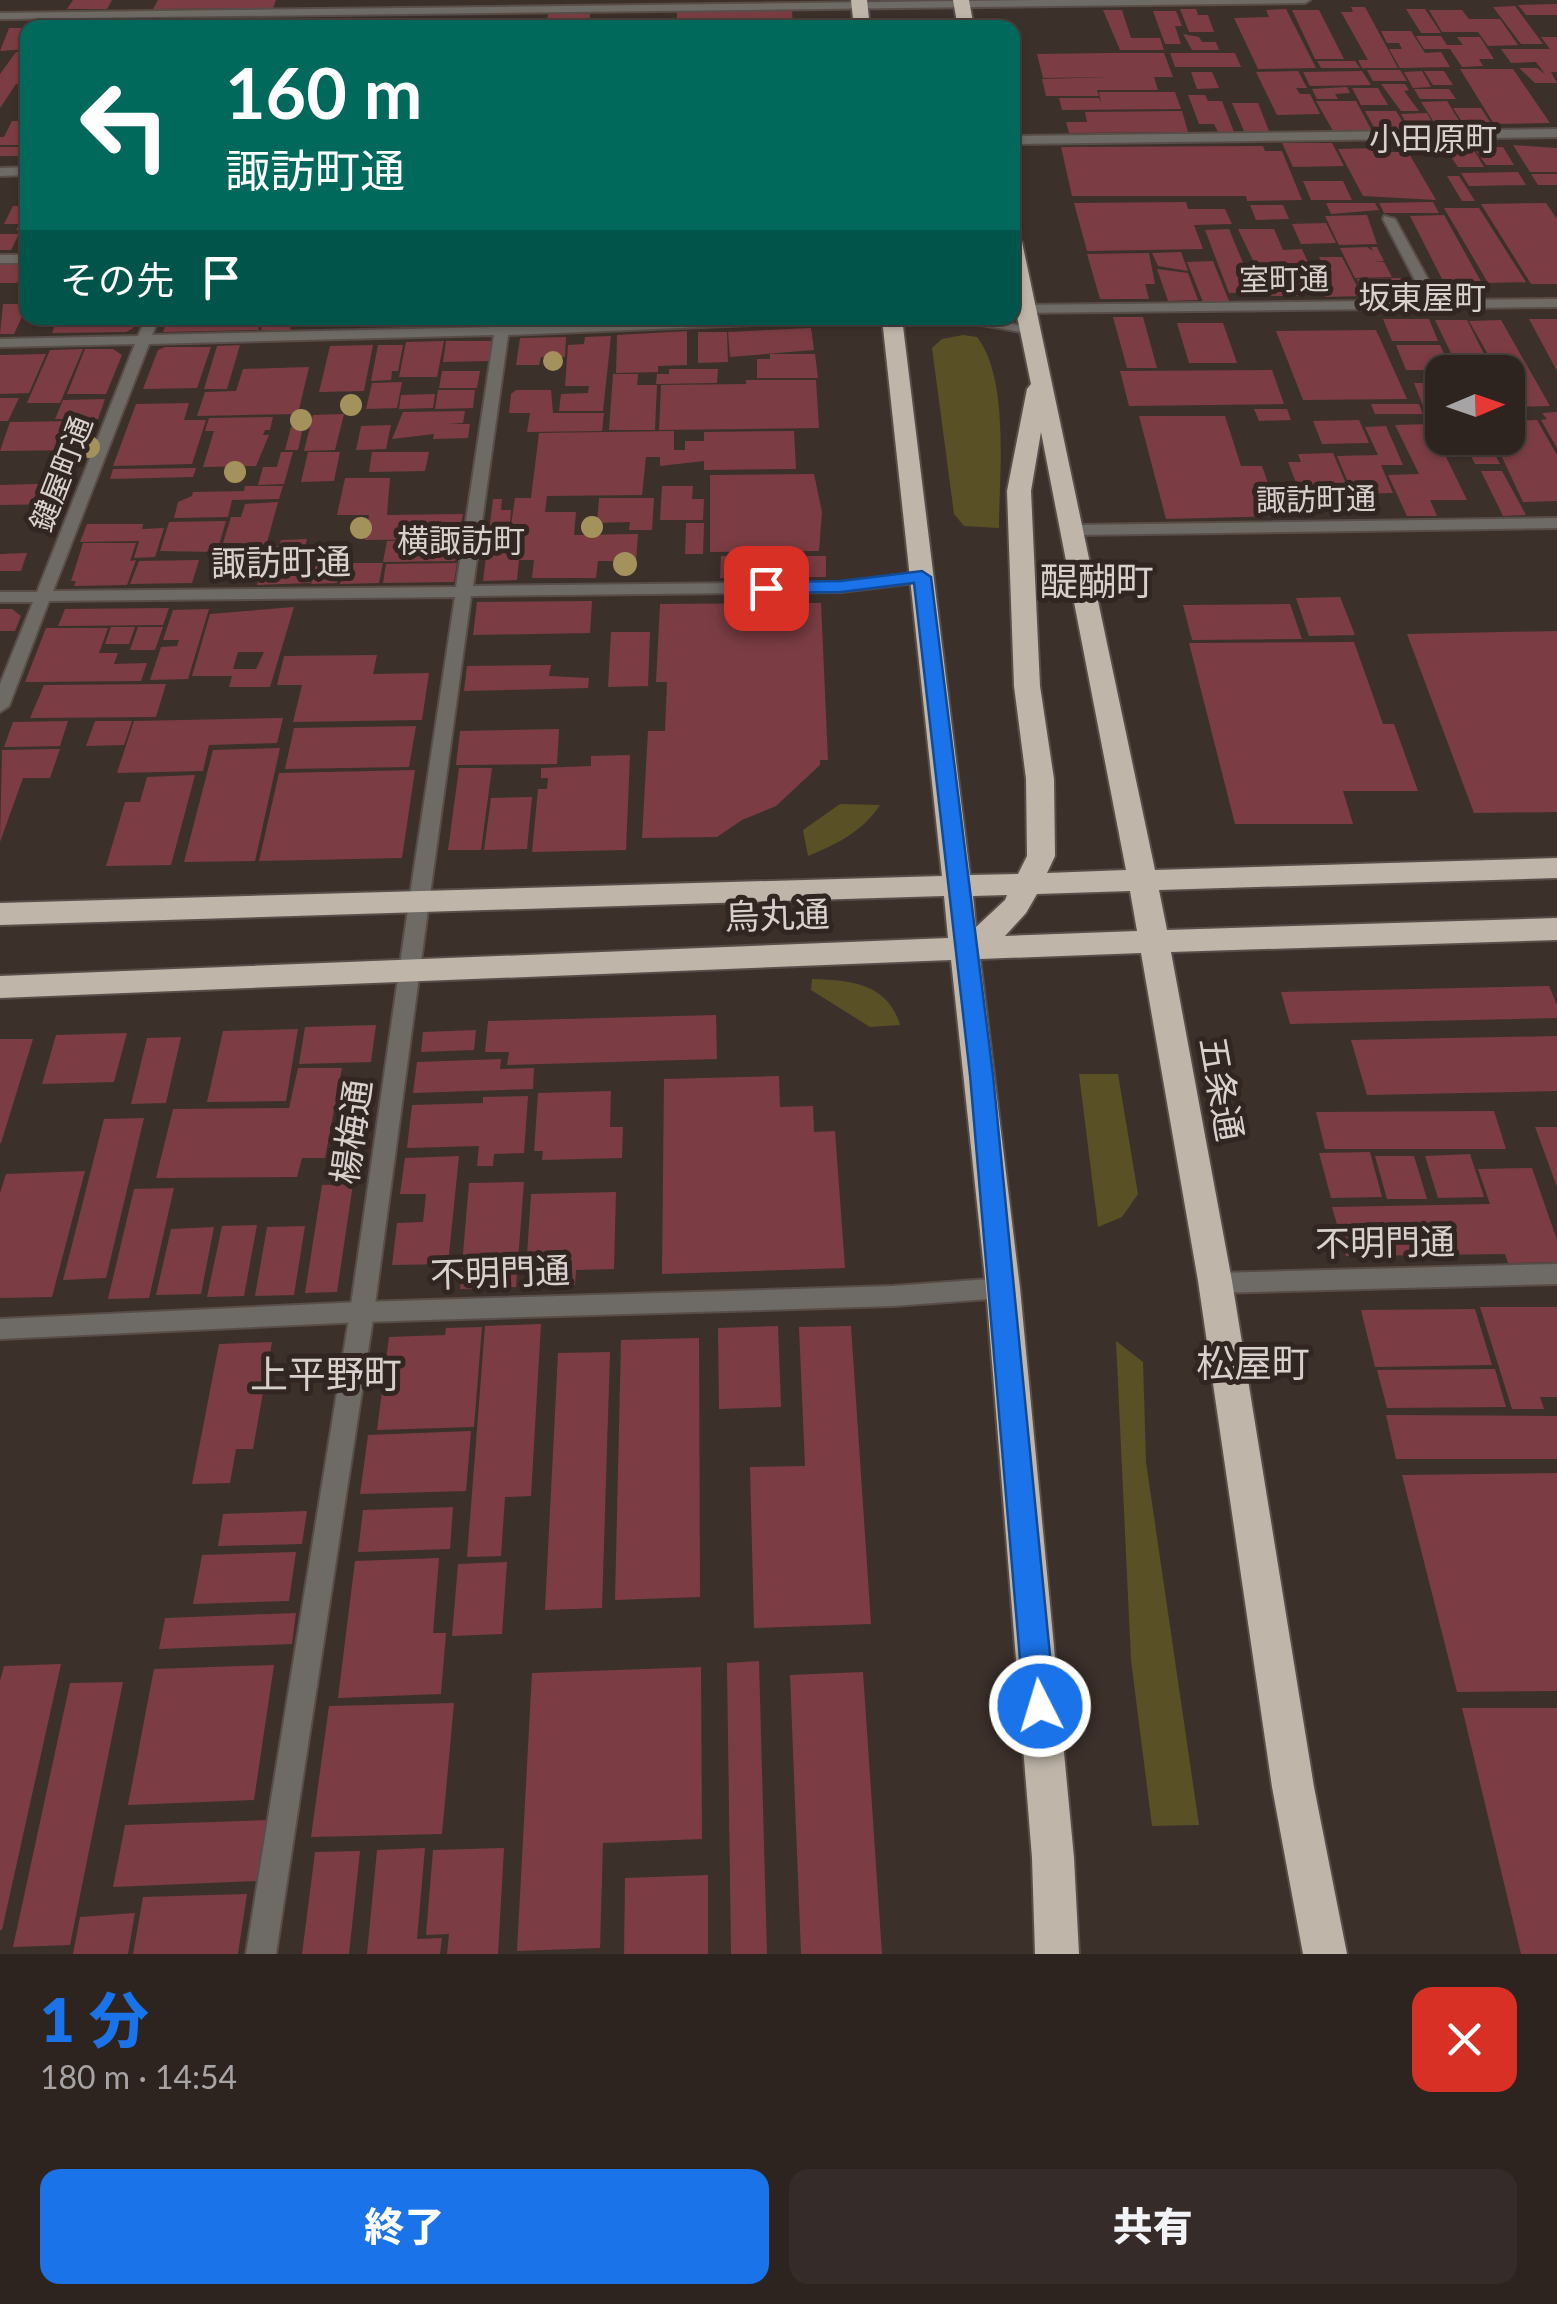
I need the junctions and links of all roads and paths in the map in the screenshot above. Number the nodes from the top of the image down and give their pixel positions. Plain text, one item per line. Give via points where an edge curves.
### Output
1 (1305, 0) edge
2 (859, 2) edge
3 (962, 2) edge
4 (534, 5) edge
5 (268, 14) junction
6 (1, 18) edge
7 (265, 20) edge
8 (1557, 133) edge
9 (1020, 140) edge
10 (1390, 219) dead end
11 (1557, 303) edge
12 (1435, 306) junction
13 (1024, 316) edge
14 (149, 325) edge
15 (478, 325) edge
16 (502, 325) edge
17 (893, 325) edge
18 (143, 339) junction
19 (0, 343) edge
20 (1041, 376) junction
21 (1557, 523) edge
22 (1076, 530) junction
23 (922, 577) junction
24 (466, 591) junction
25 (44, 596) junction
26 (0, 597) edge
27 (0, 706) edge
28 (1557, 868) edge
29 (1143, 879) junction
30 (1031, 882) junction
31 (958, 885) junction
32 (419, 902) junction
33 (0, 914) edge
34 (1557, 930) edge
35 (1154, 940) junction
36 (965, 947) junction
37 (410, 973) junction
38 (0, 988) edge
39 (1557, 1274) edge
40 (1215, 1283) junction
41 (1003, 1288) junction
42 (362, 1312) junction
43 (0, 1330) edge
44 (262, 1954) edge
45 (1056, 1954) edge
46 (1325, 1954) edge

1 - 3 street
2 - 3 street
2 - 4 street
4 - 5 street
5 - 6 street
5 - 7 street
8 - 9 street
10 - 12 street
11 - 12 street, 室町通
12 - 13 street, 室町通
13 - 20 highway, 五条通
14 - 18 street, 鍵屋町通
15 - 18 street
16 - 24 street, 楊梅通
17 - 23 highway
18 - 19 street
18 - 25 street, 鍵屋町通
20 - 22 highway, 五条通
20 - 30 highway via 1019,491 1027,686 1043,826
21 - 22 street, 諏訪町通
22 - 29 highway, 五条通
23 - 24 street, 諏訪町通 via 841,587
23 - 31 highway
24 - 25 street, 諏訪町通
24 - 32 street, 楊梅通
25 - 26 street, 諏訪町通
25 - 27 street, 鍵屋町通
28 - 29 highway, 烏丸通
29 - 30 highway, 烏丸通
29 - 35 highway, 五条通
30 - 31 highway, 烏丸通
30 - 36 highway via 990,933
31 - 32 highway, 烏丸通
31 - 36 highway
32 - 33 highway, 烏丸通
32 - 37 street, 楊梅通
34 - 35 highway, 烏丸通
35 - 36 highway, 烏丸通
35 - 40 highway, 五条通
36 - 37 highway, 烏丸通
36 - 41 highway
37 - 38 highway, 烏丸通
37 - 42 street, 楊梅通
39 - 40 street, 不明門通
40 - 46 highway, 五条通 via 1300,1834
41 - 42 street, 不明門通
41 - 45 highway
42 - 43 street, 不明門通
42 - 44 street, 楊梅通

